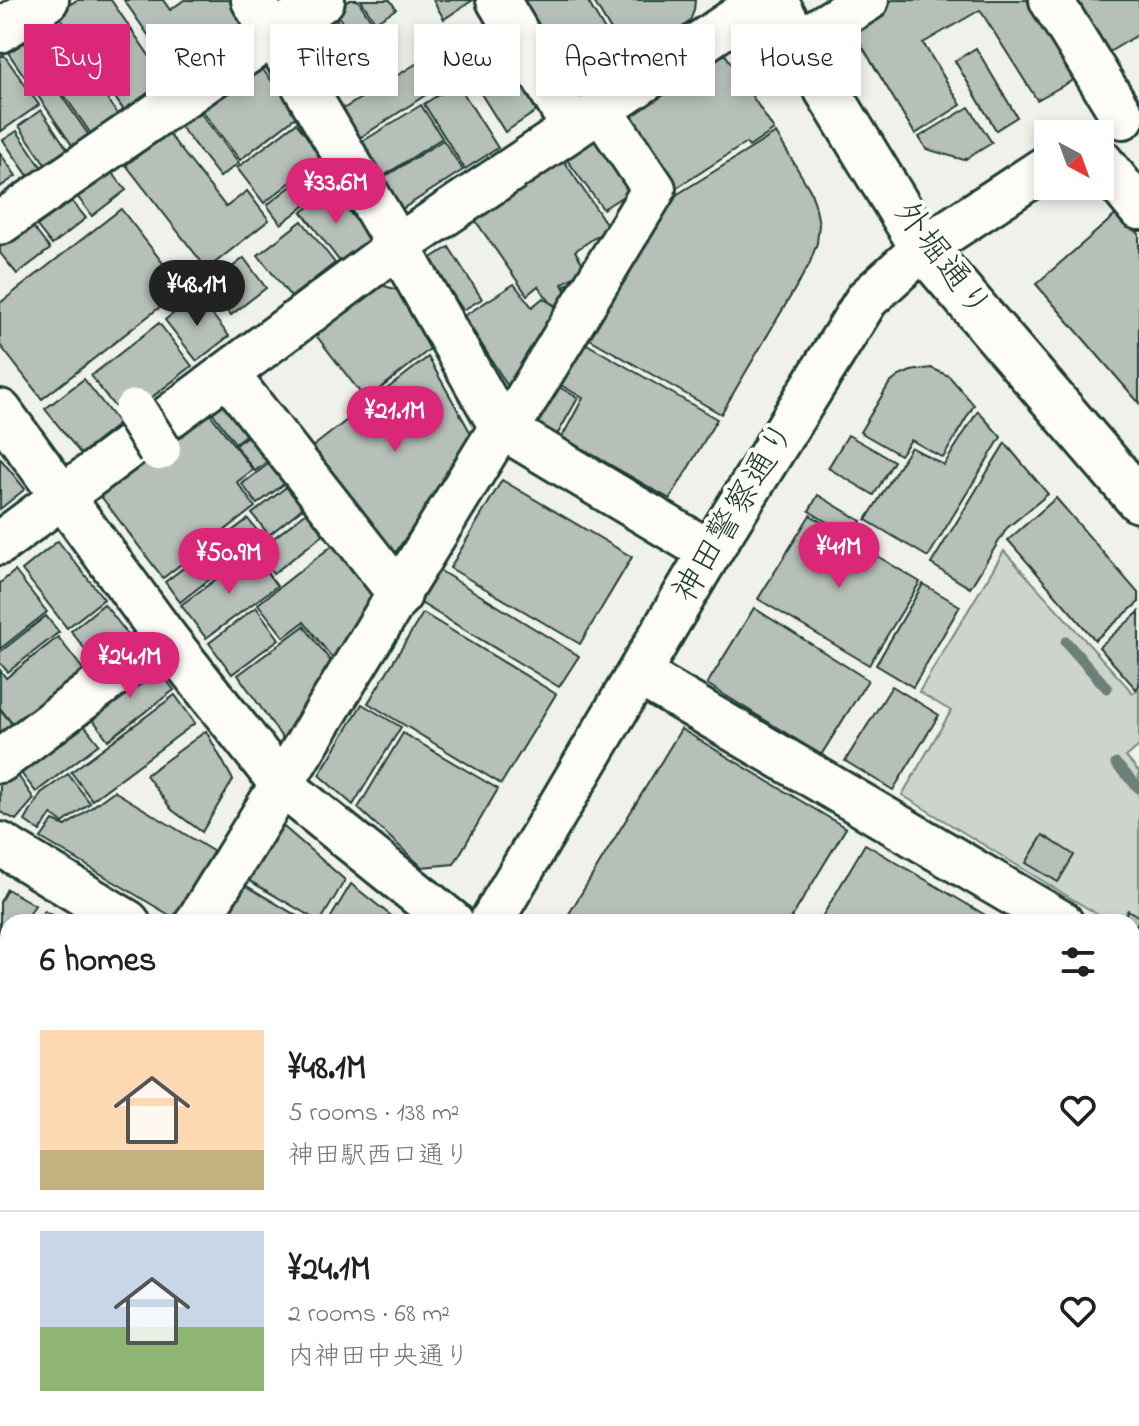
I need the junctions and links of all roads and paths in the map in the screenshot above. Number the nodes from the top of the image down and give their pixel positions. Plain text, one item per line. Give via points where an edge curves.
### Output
1 (47, 0) edge
2 (323, 0) edge
3 (498, 0) edge
4 (764, 0) edge
5 (774, 0) edge
6 (867, 0) edge
7 (1051, 0) edge
8 (263, 18) edge
9 (788, 24) edge
10 (828, 24) edge
11 (0, 31) edge
12 (831, 96) edge
13 (587, 119) junction
14 (1120, 119) edge
15 (1034, 175) edge
16 (1114, 177) edge
17 (1139, 208) edge
18 (0, 223) edge
19 (398, 246) junction
20 (923, 248) junction
21 (227, 374) junction
22 (0, 411) edge
23 (135, 411) dead end
24 (501, 427) junction
25 (159, 449) dead end
26 (63, 495) junction
27 (1139, 500) edge
28 (0, 543) edge
29 (710, 552) junction
30 (400, 595) junction
31 (165, 637) junction
32 (639, 674) junction
33 (0, 761) edge
34 (282, 785) junction
35 (0, 844) edge
36 (115, 914) edge
37 (202, 914) edge
38 (442, 914) edge
39 (496, 914) edge
40 (1047, 914) edge

1 - 11 street
2 - 8 street
3 - 13 street
4 - 13 street
5 - 9 main road, 外堀通り
6 - 10 street
7 - 14 street
8 - 18 street
8 - 19 street
12 - 20 main road, 外堀通り
13 - 19 street
13 - 24 street via 654,189 520,409
15 - 20 street, 神田警察通り
16 - 17 street
19 - 21 street
19 - 24 street
20 - 27 main road, 外堀通り
20 - 29 street, 神田警察通り via 867,299
21 - 26 street
21 - 30 street
22 - 26 street
23 - 25 street, bridge
24 - 29 street
24 - 30 street
26 - 28 street
26 - 31 street
29 - 32 street, 神田警察通り
30 - 34 street
31 - 33 street
31 - 34 street
32 - 39 street, 神田警察通り
32 - 40 street
34 - 37 street
34 - 38 street
35 - 36 street

